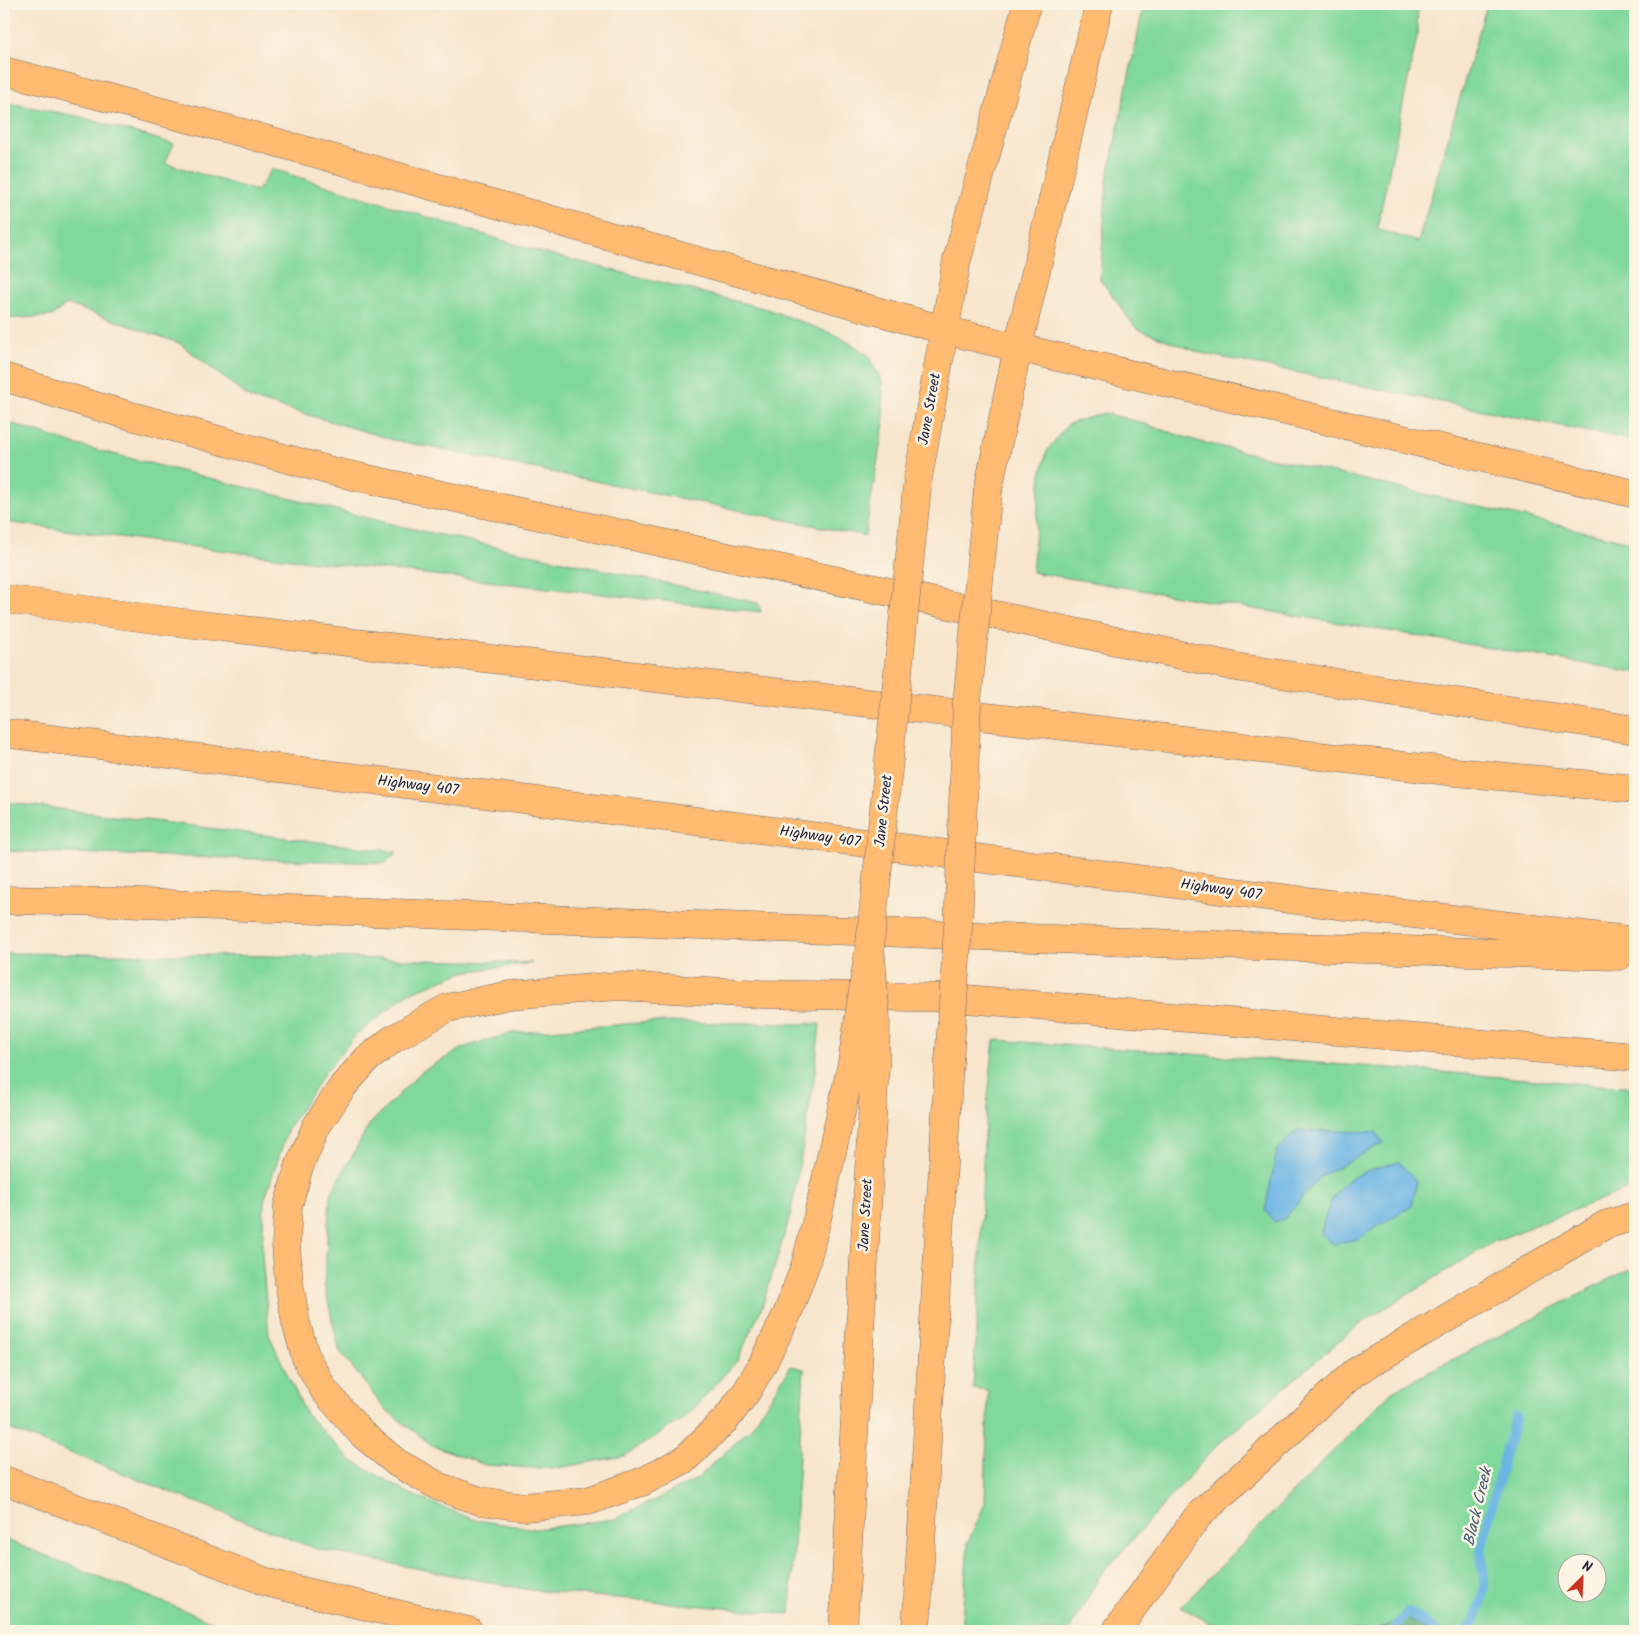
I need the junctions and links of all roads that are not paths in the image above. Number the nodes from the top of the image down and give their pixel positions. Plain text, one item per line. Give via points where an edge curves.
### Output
1 (1028, 4) edge
2 (1099, 4) edge
3 (4, 71) edge
4 (944, 330) junction
5 (1018, 347) junction
6 (4, 377) edge
7 (1635, 494) edge
8 (4, 599) edge
9 (1635, 730) edge
10 (4, 733) edge
11 (1635, 789) edge
12 (4, 900) edge
13 (1635, 942) edge
14 (1635, 956) edge
15 (1635, 1057) edge
16 (863, 1065) junction
17 (1635, 1216) edge
18 (4, 1480) edge
19 (469, 1631) edge
20 (843, 1631) edge
21 (916, 1631) edge
22 (1116, 1631) edge

1 - 4 main road, Jane Street via 957,260
2 - 5 main road
3 - 4 main road via 243,133
4 - 5 main road
4 - 16 main road, Jane Street, bridge via 918,478 870,944
5 - 7 main road
5 - 21 main road, bridge via 988,490 967,703 958,928
6 - 9 main road via 92,405 341,474 1236,667
8 - 11 main road via 1436,770
10 - 13 main road, Highway 407
12 - 14 main road via 1180,944
15 - 16 main road via 955,998 762,994 617,986 510,994 447,1008 393,1039 368,1059 343,1086 316,1127 299,1167 288,1206 289,1284 306,1358 324,1390 362,1434 397,1463 440,1487 480,1501 525,1507 588,1501 644,1481 685,1459 727,1418 747,1391 788,1312 805,1266
16 - 20 main road, Jane Street
17 - 22 main road via 1605,1225 1355,1372 1198,1516
18 - 19 main road via 269,1583

